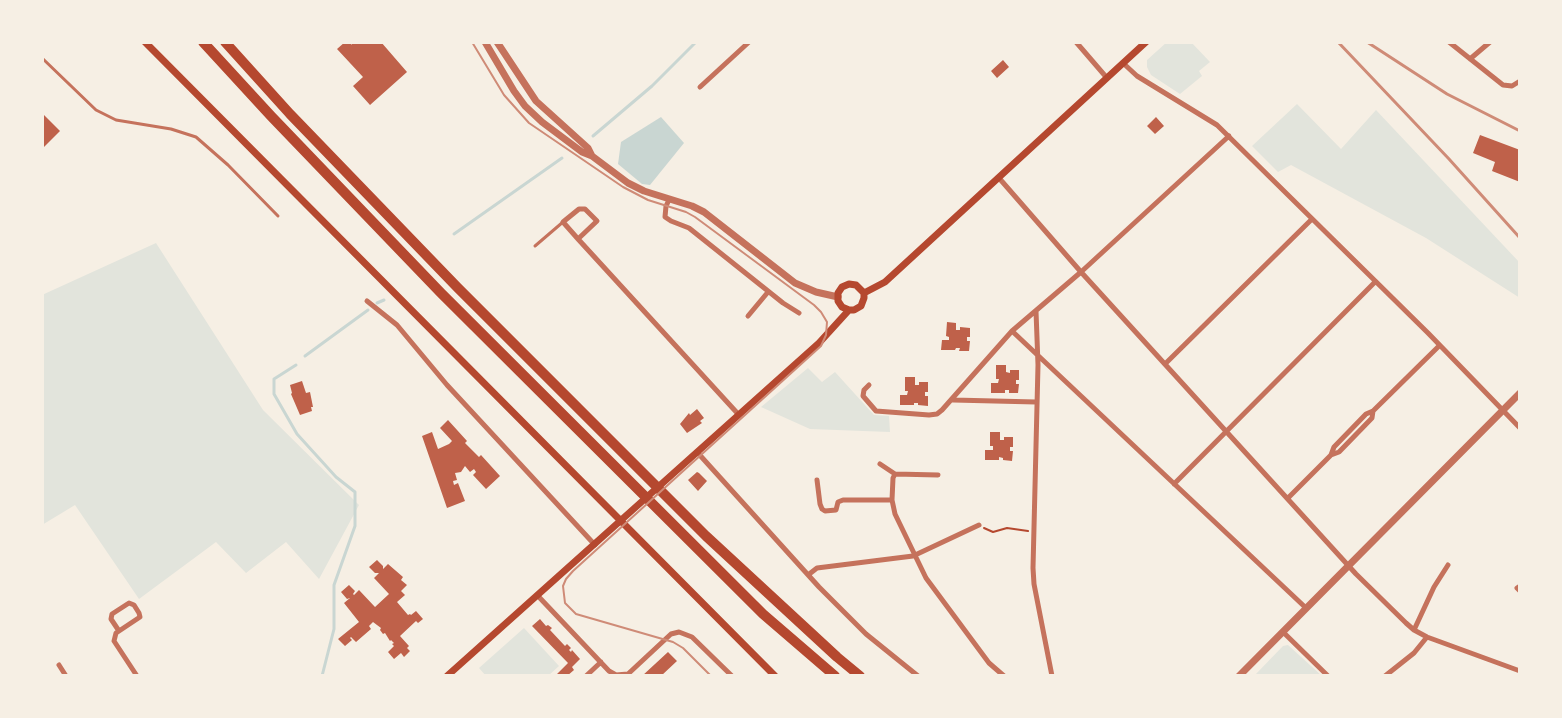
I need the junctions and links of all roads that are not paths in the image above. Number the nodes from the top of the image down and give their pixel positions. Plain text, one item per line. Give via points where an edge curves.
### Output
1 (145, 42) edge
2 (203, 42) edge
3 (225, 42) edge
4 (485, 42) edge
5 (497, 42) edge
6 (749, 42) edge
7 (1076, 42) edge
8 (1146, 42) edge
9 (1449, 42) edge
10 (1490, 42) edge
11 (42, 58) edge
12 (1470, 59) junction
13 (1123, 63) junction
14 (1107, 78) junction
15 (1520, 81) edge
16 (700, 87) dead end
17 (1229, 136) junction
18 (592, 156) junction
19 (998, 177) junction
20 (669, 200) junction
21 (278, 216) dead end
22 (1312, 219) junction
23 (563, 222) junction
24 (578, 239) junction
25 (535, 246) dead end
26 (1081, 272) junction
27 (1375, 282) junction
28 (768, 292) junction
29 (864, 293) junction
30 (838, 297) junction
31 (367, 301) dead end
32 (849, 310) junction
33 (1036, 310) junction
34 (799, 313) dead end
35 (748, 316) dead end
36 (1012, 331) junction
37 (1439, 346) junction
38 (1037, 357) junction
39 (1165, 364) junction
40 (869, 385) dead end
41 (1520, 393) edge
42 (952, 400) junction
43 (1036, 402) junction
44 (1503, 410) junction
45 (739, 415) junction
46 (1520, 428) edge
47 (1226, 431) junction
48 (697, 452) junction
49 (880, 464) dead end
50 (895, 474) junction
51 (938, 475) dead end
52 (817, 480) dead end
53 (1174, 484) junction
54 (1288, 498) junction
55 (892, 500) junction
56 (979, 525) road end
57 (595, 545) junction
58 (913, 556) junction
59 (1348, 565) junction
60 (1448, 565) dead end
61 (808, 575) junction
62 (538, 596) junction
63 (1306, 608) junction
64 (1414, 630) junction
65 (119, 631) junction
66 (1283, 631) junction
67 (1427, 637) junction
68 (601, 662) junction
69 (59, 665) dead end
70 (1520, 671) edge
71 (66, 676) edge
72 (137, 676) edge
73 (447, 676) edge
74 (586, 676) edge
75 (732, 676) edge
76 (775, 676) edge
77 (835, 676) edge
78 (860, 676) edge
79 (918, 676) edge
80 (1004, 676) edge
81 (1052, 676) edge
82 (1239, 676) edge
83 (1328, 676) edge
84 (1385, 676) edge

1 - 76 main road
2 - 77 highway via 452,304 763,614
3 - 78 highway via 706,536
4 - 18 street via 525,106
5 - 18 street via 536,101
6 - 16 street
7 - 14 street
8 - 13 main road
9 - 12 street
10 - 12 street
11 - 21 lane via 96,110 116,120 196,137
12 - 15 street via 1503,85
13 - 14 main road
13 - 17 street
14 - 19 main road
17 - 22 street
17 - 26 street
18 - 20 street via 628,183
19 - 26 street
19 - 29 main road via 885,282
20 - 28 street via 665,217 689,228
20 - 30 street via 704,212 795,283
22 - 27 street
22 - 39 street
23 - 24 street
23 - 24 street via 579,209 597,221
23 - 25 lane
24 - 45 street
26 - 33 street
26 - 39 street
27 - 37 street
27 - 47 street
28 - 34 street
28 - 35 street
29 - 30 main road via 849,284
29 - 32 main road via 861,306
30 - 32 main road
31 - 57 street via 397,325
32 - 45 main road
33 - 36 street
33 - 38 street
36 - 38 street
36 - 42 street
37 - 44 street
37 - 54 street
38 - 43 street
38 - 53 street
39 - 47 street
40 - 42 street via 863,396 880,412 937,414
41 - 44 street
42 - 43 street
43 - 81 street via 1034,584
44 - 46 street
44 - 59 street
45 - 48 main road
47 - 53 street
47 - 54 street
48 - 57 main road
48 - 61 street
49 - 50 street
50 - 51 street
50 - 55 street
52 - 55 street via 825,511 836,510 843,500
53 - 63 street
54 - 59 street
55 - 58 street
56 - 58 street
57 - 62 main road
58 - 61 street via 817,568
58 - 80 street via 989,663
59 - 63 street
59 - 64 street
60 - 64 street
61 - 79 street via 866,634
62 - 68 street
62 - 73 main road
63 - 66 street
64 - 67 street
65 - 65 street via 140,617 134,605 112,614
65 - 72 street via 116,645
66 - 82 street
66 - 83 street
67 - 70 street
67 - 84 street
68 - 74 street
68 - 75 street via 616,675 628,674 679,632 692,637
69 - 71 street

